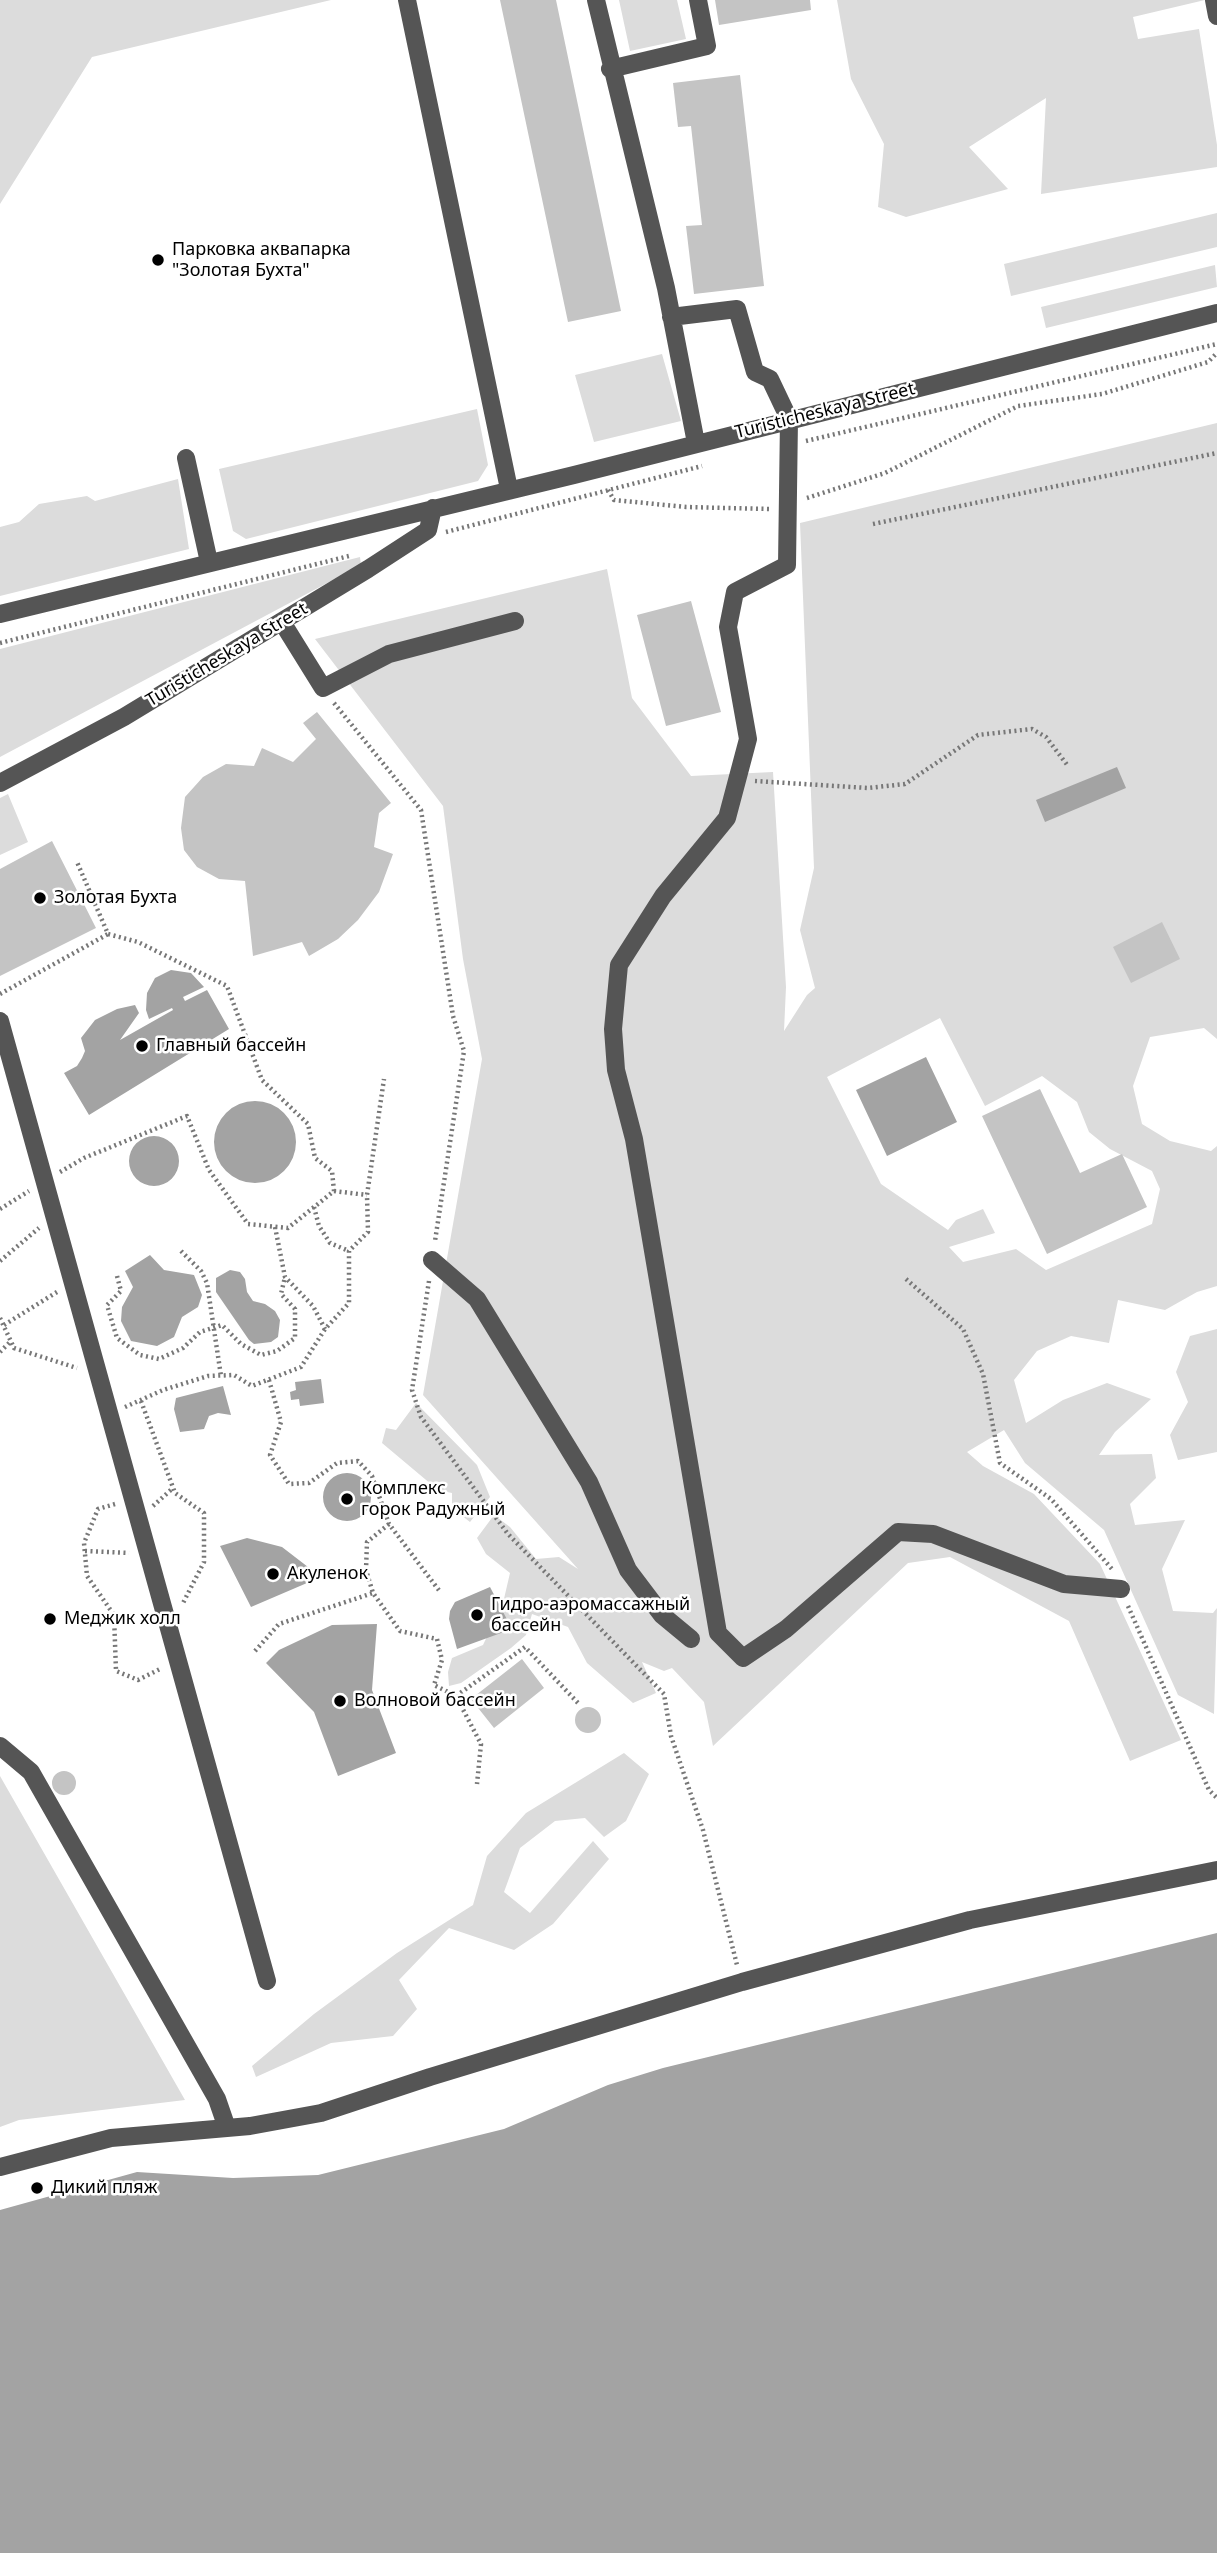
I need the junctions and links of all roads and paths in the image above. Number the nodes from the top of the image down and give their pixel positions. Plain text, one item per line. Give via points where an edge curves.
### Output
1 (407, 0) edge
2 (596, 0) edge
3 (698, 0) edge
4 (1214, 0) edge
5 (1217, 16) edge
6 (610, 69) junction
7 (1217, 313) edge
8 (671, 317) junction
9 (1217, 344) edge
10 (1217, 353) edge
11 (789, 419) junction
12 (696, 443) junction
13 (789, 443) junction
14 (1217, 453) edge
15 (186, 458) dead end
16 (712, 463) dead end
17 (509, 489) junction
18 (608, 490) junction
19 (788, 505) junction
20 (433, 508) junction
21 (873, 524) dead end
22 (411, 541) junction
23 (358, 554) dead end
24 (209, 562) junction
25 (0, 614) edge
26 (515, 621) dead end
27 (282, 622) junction
28 (0, 643) edge
29 (323, 688) junction
30 (1068, 766) dead end
31 (737, 780) junction
32 (0, 783) edge
33 (77, 862) dead end
34 (108, 934) junction
35 (0, 994) edge
36 (0, 1021) edge
37 (384, 1079) dead end
38 (44, 1182) junction
39 (334, 1191) junction
40 (367, 1195) junction
41 (314, 1207) junction
42 (0, 1209) edge
43 (53, 1216) junction
44 (275, 1227) junction
45 (181, 1251) dead end
46 (349, 1251) junction
47 (432, 1260) junction
48 (0, 1261) edge
49 (117, 1276) dead end
50 (285, 1277) junction
51 (906, 1279) dead end
52 (72, 1283) junction
53 (0, 1318) edge
54 (4, 1325) junction
55 (212, 1327) junction
56 (325, 1329) junction
57 (10, 1341) junction
58 (0, 1352) edge
59 (97, 1374) junction
60 (221, 1376) junction
61 (269, 1380) junction
62 (141, 1401) junction
63 (107, 1409) junction
64 (132, 1498) junction
65 (389, 1524) junction
66 (85, 1551) junction
67 (148, 1554) junction
68 (1121, 1589) junction
69 (373, 1593) junction
70 (441, 1593) dead end
71 (170, 1631) junction
72 (691, 1639) dead end
73 (255, 1651) dead end
74 (178, 1660) junction
75 (456, 1696) junction
76 (578, 1703) dead end
77 (0, 1746) edge
78 (477, 1784) dead end
79 (1217, 1798) edge
80 (1217, 1870) edge
81 (267, 1981) dead end
82 (741, 1982) junction
83 (226, 2128) junction
84 (0, 2167) edge

1 - 17 street
2 - 6 street
3 - 6 street via 707,46
4 - 5 street
6 - 8 street
7 - 11 street, Turisticheskaya Street
8 - 11 street via 737,309 755,372 770,379
8 - 12 street
9 - 13 path
10 - 19 path via 1208,362 1128,387 1018,406 885,472
11 - 12 street, Turisticheskaya Street
11 - 13 street
12 - 17 street, Turisticheskaya Street
13 - 19 street
14 - 21 path
15 - 24 street
16 - 18 path
17 - 20 street, Turisticheskaya Street
18 - 19 path via 614,499 686,507 760,511
18 - 22 path
19 - 31 street via 787,565 735,592 729,627 748,739
20 - 22 street, Turisticheskaya Street via 428,530
20 - 24 street, Turisticheskaya Street
22 - 27 street, Turisticheskaya Street
23 - 28 path
24 - 25 street, Turisticheskaya Street
26 - 29 street via 389,654
27 - 29 street
27 - 32 street, Turisticheskaya Street via 124,718
29 - 47 path via 421,810 453,1016 464,1051
30 - 31 path via 1046,737 1032,729 978,735 905,785 868,788
31 - 68 street via 727,818 663,896 620,965 613,1028 616,1070 634,1139 718,1633 743,1658 786,1629 898,1532 933,1534 1064,1584
33 - 34 path
34 - 35 path
34 - 39 path via 138,942 227,986 262,1080 308,1124 315,1158 331,1171
36 - 38 street
37 - 40 path
38 - 42 path
38 - 43 street
38 - 44 path via 84,1158 187,1116 209,1170 248,1224
39 - 40 path
39 - 41 path
40 - 46 path via 368,1232
41 - 44 path via 288,1228
41 - 46 path via 330,1243
43 - 48 path
43 - 52 street
44 - 50 path
45 - 55 path via 201,1270
46 - 56 path via 349,1303
47 - 72 street via 477,1299 589,1482 628,1570 662,1615
47 - 82 path via 412,1390 421,1418 508,1534 664,1694 671,1736 704,1830
49 - 55 path via 121,1292 107,1305 117,1338 140,1355 159,1359
50 - 55 path via 281,1294 295,1309 295,1338 277,1351 261,1355 222,1325
50 - 56 path via 313,1306
51 - 68 path via 962,1329 983,1374 1000,1463 1051,1499 1111,1568
52 - 54 path
52 - 59 street
53 - 54 path
54 - 57 path
55 - 60 path
56 - 61 path via 301,1367
57 - 58 path
57 - 59 path via 13,1348
59 - 63 street
60 - 61 path via 234,1375 252,1386
60 - 62 path via 163,1390
61 - 65 path via 281,1422 270,1455 289,1484 309,1483 337,1463 358,1461 372,1476
62 - 63 path
62 - 71 path via 175,1493 204,1513 204,1562
63 - 64 street
64 - 66 path via 98,1509
64 - 67 street
65 - 69 path via 367,1542 366,1570
65 - 70 path
66 - 67 path
66 - 74 path via 88,1576 114,1615 116,1671 138,1679
67 - 71 street
68 - 79 path via 1209,1790
69 - 73 path via 279,1624
69 - 75 path via 401,1631 437,1639 442,1660 434,1685
71 - 74 street
74 - 81 street
75 - 76 path via 525,1647
75 - 78 path via 481,1744
77 - 83 street via 31,1772 217,2099
80 - 82 street via 970,1920
82 - 83 street via 321,2113
83 - 84 street via 111,2138

